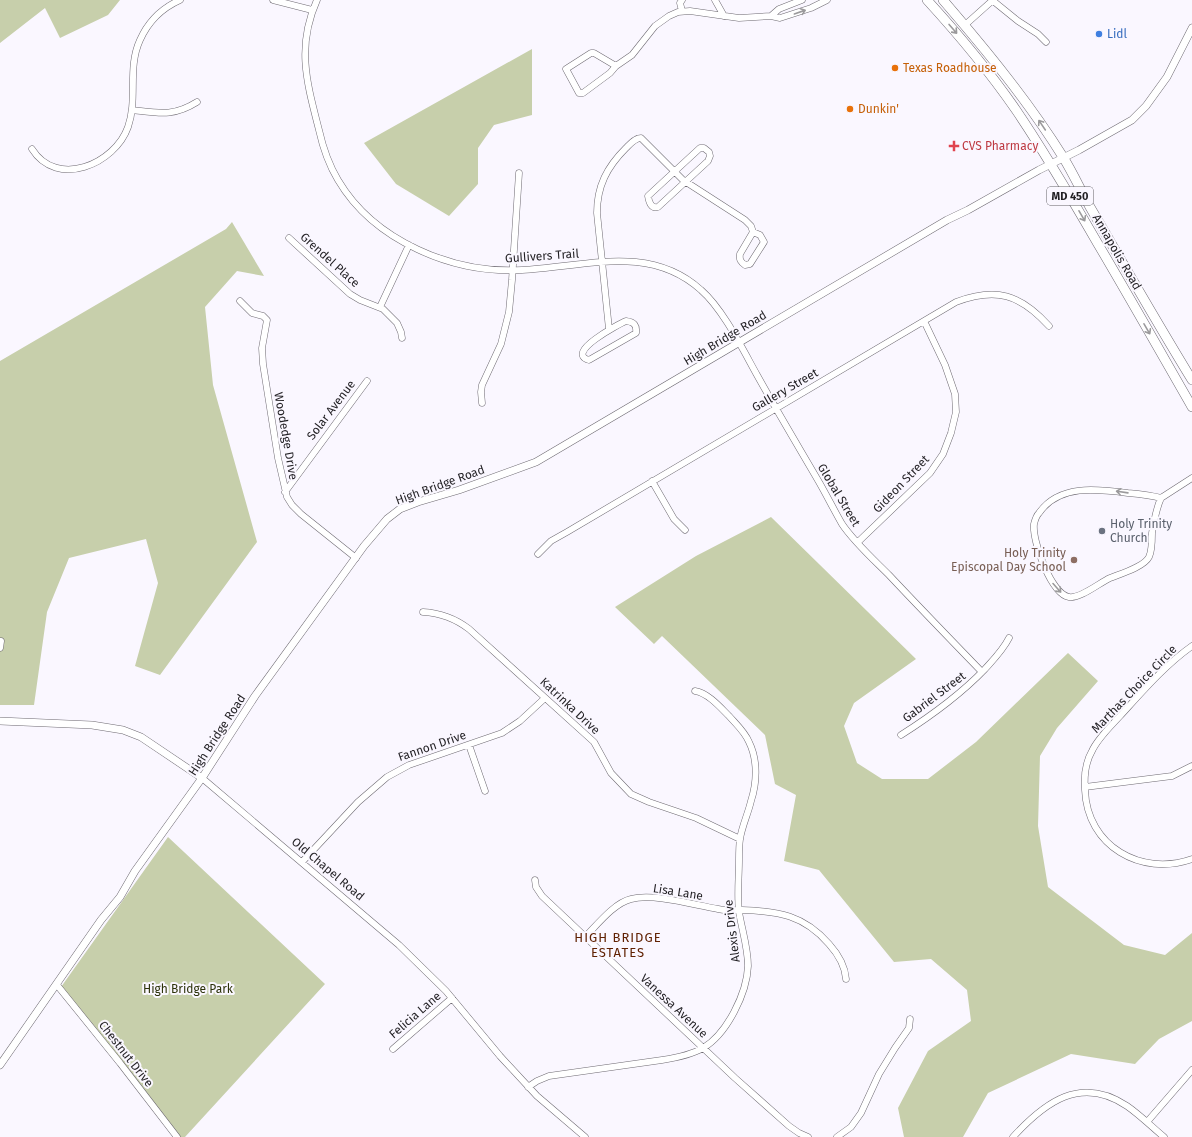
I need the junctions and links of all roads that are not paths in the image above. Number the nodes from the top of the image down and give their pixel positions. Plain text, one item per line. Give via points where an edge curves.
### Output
1 (180, 0) edge
2 (273, 0) edge
3 (317, 0) edge
4 (682, 0) edge
5 (715, 0) edge
6 (802, 0) edge
7 (827, 0) edge
8 (926, 0) edge
9 (943, 0) edge
10 (993, 0) edge
11 (787, 3) edge
12 (312, 10) junction
13 (682, 11) junction
14 (724, 16) junction
15 (771, 16) junction
16 (965, 25) junction
17 (1192, 28) edge
18 (1046, 42) dead end
19 (616, 66) junction
20 (197, 102) dead end
21 (132, 110) junction
22 (32, 149) dead end
23 (1064, 158) junction
24 (1051, 164) junction
25 (674, 172) junction
26 (519, 173) dead end
27 (686, 182) junction
28 (753, 232) junction
29 (288, 238) dead end
30 (409, 245) junction
31 (602, 262) junction
32 (513, 270) junction
33 (240, 301) dead end
34 (380, 307) junction
35 (924, 322) junction
36 (1049, 326) dead end
37 (609, 329) junction
38 (402, 338) dead end
39 (739, 343) junction
40 (1192, 380) edge
41 (367, 381) dead end
42 (482, 403) dead end
43 (1192, 407) edge
44 (776, 409) junction
45 (1192, 478) edge
46 (652, 481) junction
47 (285, 492) junction
48 (1161, 498) junction
49 (685, 530) dead end
50 (858, 542) junction
51 (538, 554) dead end
52 (356, 558) junction
53 (424, 612) dead end
54 (1009, 638) dead end
55 (1, 641) dead end
56 (1192, 646) edge
57 (0, 648) edge
58 (982, 672) junction
59 (695, 691) dead end
60 (545, 698) junction
61 (0, 721) edge
62 (901, 735) dead end
63 (469, 745) junction
64 (1192, 766) edge
65 (202, 778) junction
66 (1085, 787) junction
67 (484, 791) dead end
68 (740, 839) junction
69 (1192, 859) edge
70 (302, 862) junction
71 (536, 880) dead end
72 (739, 910) junction
73 (585, 937) junction
74 (846, 979) dead end
75 (57, 985) junction
76 (452, 998) junction
77 (910, 1019) dead end
78 (703, 1048) junction
79 (393, 1049) dead end
80 (0, 1065) edge
81 (1192, 1070) edge
82 (528, 1087) junction
83 (1147, 1122) junction
84 (177, 1137) edge
85 (585, 1137) edge
86 (808, 1137) edge
87 (837, 1137) edge
88 (1013, 1137) edge
89 (1164, 1137) edge

1 - 21 street via 159,14 140,40 134,55
2 - 12 street
3 - 12 street, Gullivers Trail
4 - 13 street
5 - 14 street
6 - 11 street
15 -> 7 street via 780,18
8 -> 24 main road, Annapolis Road / MD 450 via 986,70
9 - 16 main road, Annapolis Road / MD 450
10 - 16 street
10 - 18 street
11 - 15 street
12 - 30 street, Gullivers Trail via 304,48 305,68 326,155 337,180 355,204 386,232
13 - 14 street
13 - 19 street via 661,21 632,54
14 - 15 street
23 -> 16 main road, Annapolis Road / MD 450 via 1024,99
17 - 23 street, High Bridge Road via 1167,77 1146,106 1132,120
19 - 19 street via 591,53 566,69 579,93 583,93
20 - 21 street via 175,112
21 - 22 street via 128,127 121,140 105,156 91,165 77,169 57,168 44,163
23 - 24 street, High Bridge Road
23 - 40 main road, Annapolis Road / MD 450 via 1076,183
24 - 39 street, High Bridge Road via 947,220
24 -> 43 main road, Annapolis Road / MD 450
25 - 27 street
25 - 27 street via 700,148 709,152 708,162
25 - 27 street via 648,196 652,206 658,207
25 - 31 street via 641,138 627,146 610,166 600,186 597,208
26 - 32 street
27 - 28 street via 744,220
28 - 28 street via 739,258 745,265 750,264 764,242 760,235
29 - 34 street, Grendel Place via 350,294
30 - 32 street, Gullivers Trail via 457,263
30 - 34 street
31 - 32 street, Gullivers Trail
31 - 37 street
31 - 39 street, Gullivers Trail via 646,263 680,275 706,294
32 - 42 street via 506,329 482,385
33 - 47 street, Woodedge Drive via 252,313 267,320 262,348 263,364
34 - 38 street, Grendel Place via 397,323
35 - 36 street, Gallery Street via 956,302 974,296 994,294 1013,298 1029,306
35 - 44 street, Gallery Street
35 - 50 street, Gideon Street via 945,365 955,394 956,412 951,433 943,454 930,472
37 - 37 street via 626,321 632,322 636,332 586,360 584,349
39 - 44 street, Global Street
39 - 52 street, High Bridge Road via 536,462 400,509 376,531
41 - 47 street, Solar Avenue
44 - 46 street, Gallery Street
44 - 50 street, Global Street via 842,524
45 - 48 street
46 - 49 street via 674,519
46 - 51 street, Gallery Street via 551,541
47 - 52 street, Woodedge Drive via 295,509
48 -> 48 street via 1098,489 1059,495 1049,501 1038,514 1034,530 1042,562 1055,586 1066,596 1075,598 1106,580 1144,563 1150,557 1154,520
50 - 58 street, Global Street
52 - 65 street, High Bridge Road via 255,696
53 - 60 street, Katrinka Drive via 446,617 464,625
54 - 58 street, Gabriel Street
55 - 57 street
56 - 66 street, Marthas Choice Circle via 1164,670 1103,735 1088,760
58 - 62 street, Gabriel Street via 955,698
59 - 68 street, Alexis Drive via 706,696 726,714 745,734 752,749 754,793
60 - 63 street, Fannon Drive via 506,731
60 - 68 street, Katrinka Drive via 594,742 611,773 631,794 696,818
61 - 65 street, Old Chapel Road via 92,725 124,730 140,737
63 - 67 street
63 - 70 street, Fannon Drive via 409,765 387,777 358,802
64 - 66 street via 1166,777
65 - 70 street, Old Chapel Road
65 - 75 street, High Bridge Road
66 - 69 street, Marthas Choice Circle via 1089,813 1095,826 1108,842 1121,852 1152,864 1173,864
68 - 72 street, Alexis Drive
70 - 76 street, Old Chapel Road via 399,945
71 - 73 street, Vanessa Avenue via 536,886 542,896
72 - 73 street, Lisa Lane via 720,910 657,898 633,898 619,905
72 - 74 street, Lisa Lane via 781,913 810,926 825,939 840,959
72 - 78 street, Alexis Drive via 748,965 744,988 739,1003 726,1025
73 - 78 street, Vanessa Avenue
75 - 80 street, High Bridge Road
75 - 84 street, Chestnut Drive
76 - 79 street, Felicia Lane
76 - 82 street, Old Chapel Road
77 - 87 street via 909,1028 879,1074 858,1117 851,1127
78 - 82 street, Alexis Drive via 662,1060 549,1076
78 - 86 street, Vanessa Avenue via 785,1122
81 - 83 street
82 - 85 street, Old Chapel Road
83 - 88 street via 1128,1106 1111,1097 1081,1092 1058,1099 1043,1108
83 - 89 street

